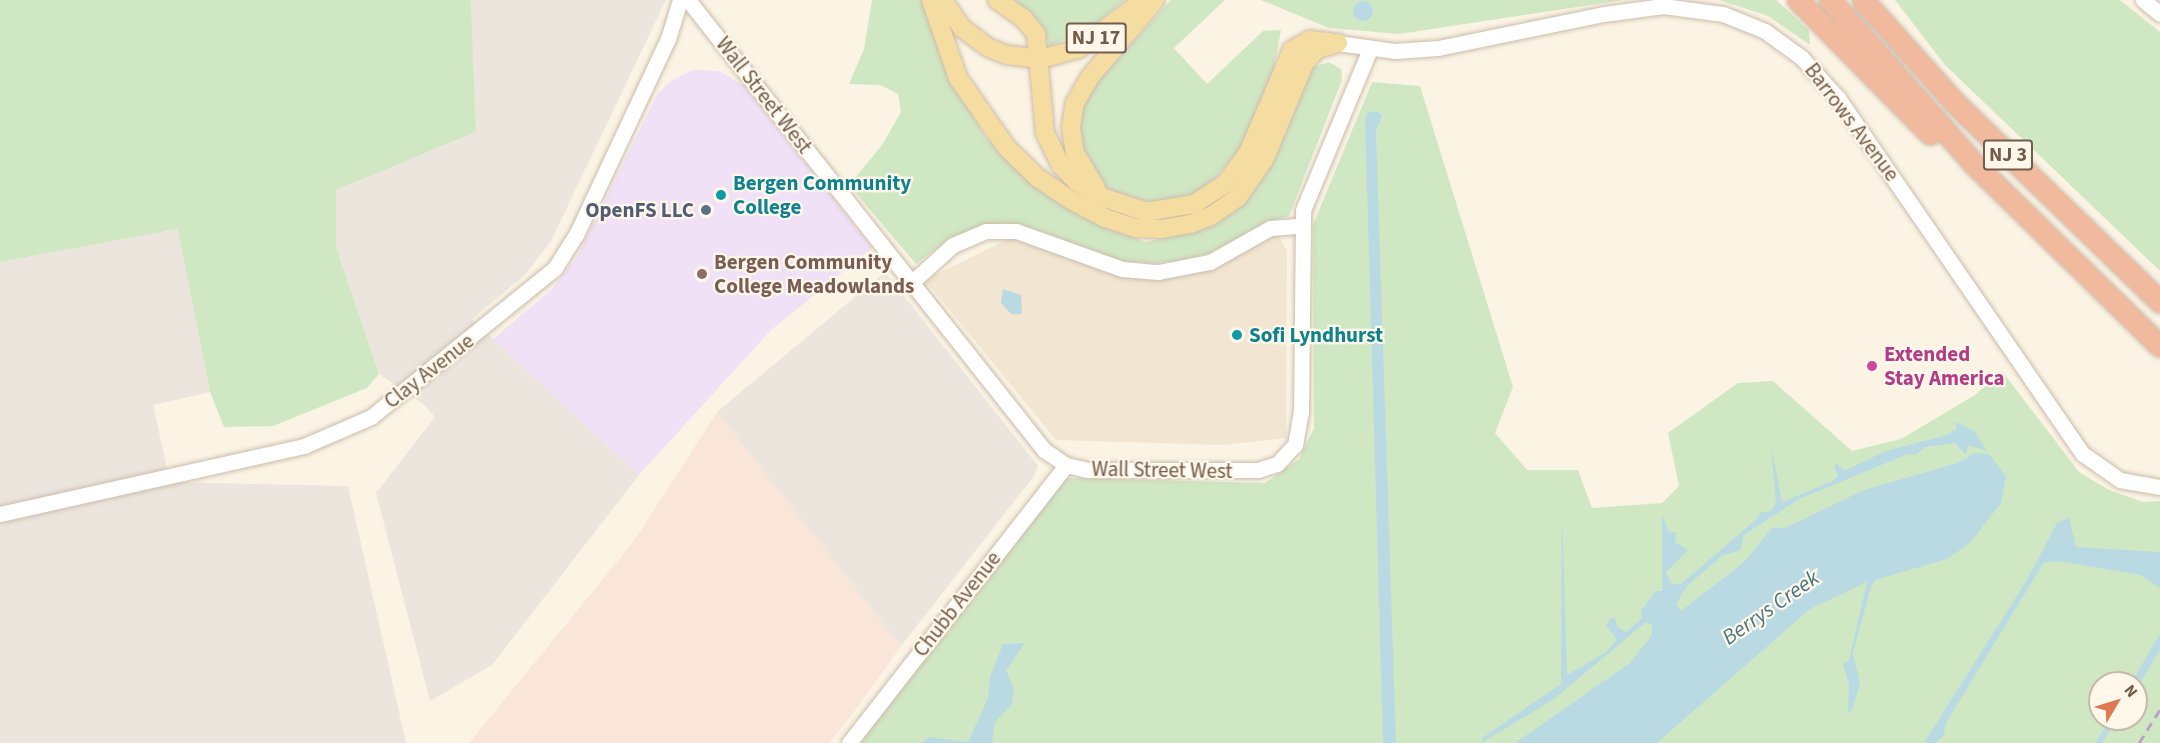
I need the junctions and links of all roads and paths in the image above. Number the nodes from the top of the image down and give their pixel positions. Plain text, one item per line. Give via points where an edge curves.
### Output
1 (680, 0) edge
2 (688, 0) edge
3 (931, 0) edge
4 (943, 0) edge
5 (997, 0) edge
6 (1144, 0) edge
7 (1155, 0) edge
8 (1798, 0) edge
9 (1830, 0) edge
10 (1863, 0) edge
11 (2143, 0) edge
12 (2160, 14) edge
13 (1338, 43) junction
14 (1370, 49) junction
15 (1040, 59) junction
16 (1976, 166) junction
17 (1122, 206) junction
18 (1301, 226) junction
19 (912, 282) junction
20 (2160, 302) edge
21 (2160, 346) edge
22 (1066, 465) junction
23 (2160, 487) edge
24 (0, 514) edge
25 (849, 743) edge

1 - 24 street, Clay Avenue via 668,39 576,235 555,268 370,417 304,446
2 - 19 street, Wall Street West
3 - 13 main road via 958,78 1007,148 1071,200 1105,218 1136,228 1171,229 1191,224 1212,216 1238,196 1264,160 1305,62 1317,49
4 - 15 main road, NJ 17 via 962,28 987,47 1007,55
5 - 15 main road via 1032,28
6 - 15 main road, NJ 17 via 1078,49
7 - 17 main road via 1090,77 1073,111 1071,136 1080,167 1096,188
8 - 16 highway via 1921,128
9 - 16 highway, NJ 3
10 - 20 highway, NJ 3 via 1955,103
11 - 12 street
13 - 14 street, Barrows Avenue
13 - 17 main road via 1310,40 1292,50 1248,153 1219,190 1194,204 1169,211 1146,212
14 - 18 street, Wall Street West via 1308,194
14 - 23 street, Barrows Avenue via 1438,48 1663,6 1723,14 1765,31 1802,58 1838,98 2083,454 2120,480
15 - 17 main road via 1044,124 1055,157 1077,182
16 - 21 highway, NJ 3
18 - 19 street via 1269,228 1221,258 1177,277 1122,269 1026,234 996,230 953,245
18 - 22 street, Wall Street West via 1301,428 1287,456 1272,467 1245,471 1095,471
19 - 22 street, Wall Street West via 1044,450
22 - 25 street, Chubb Avenue

